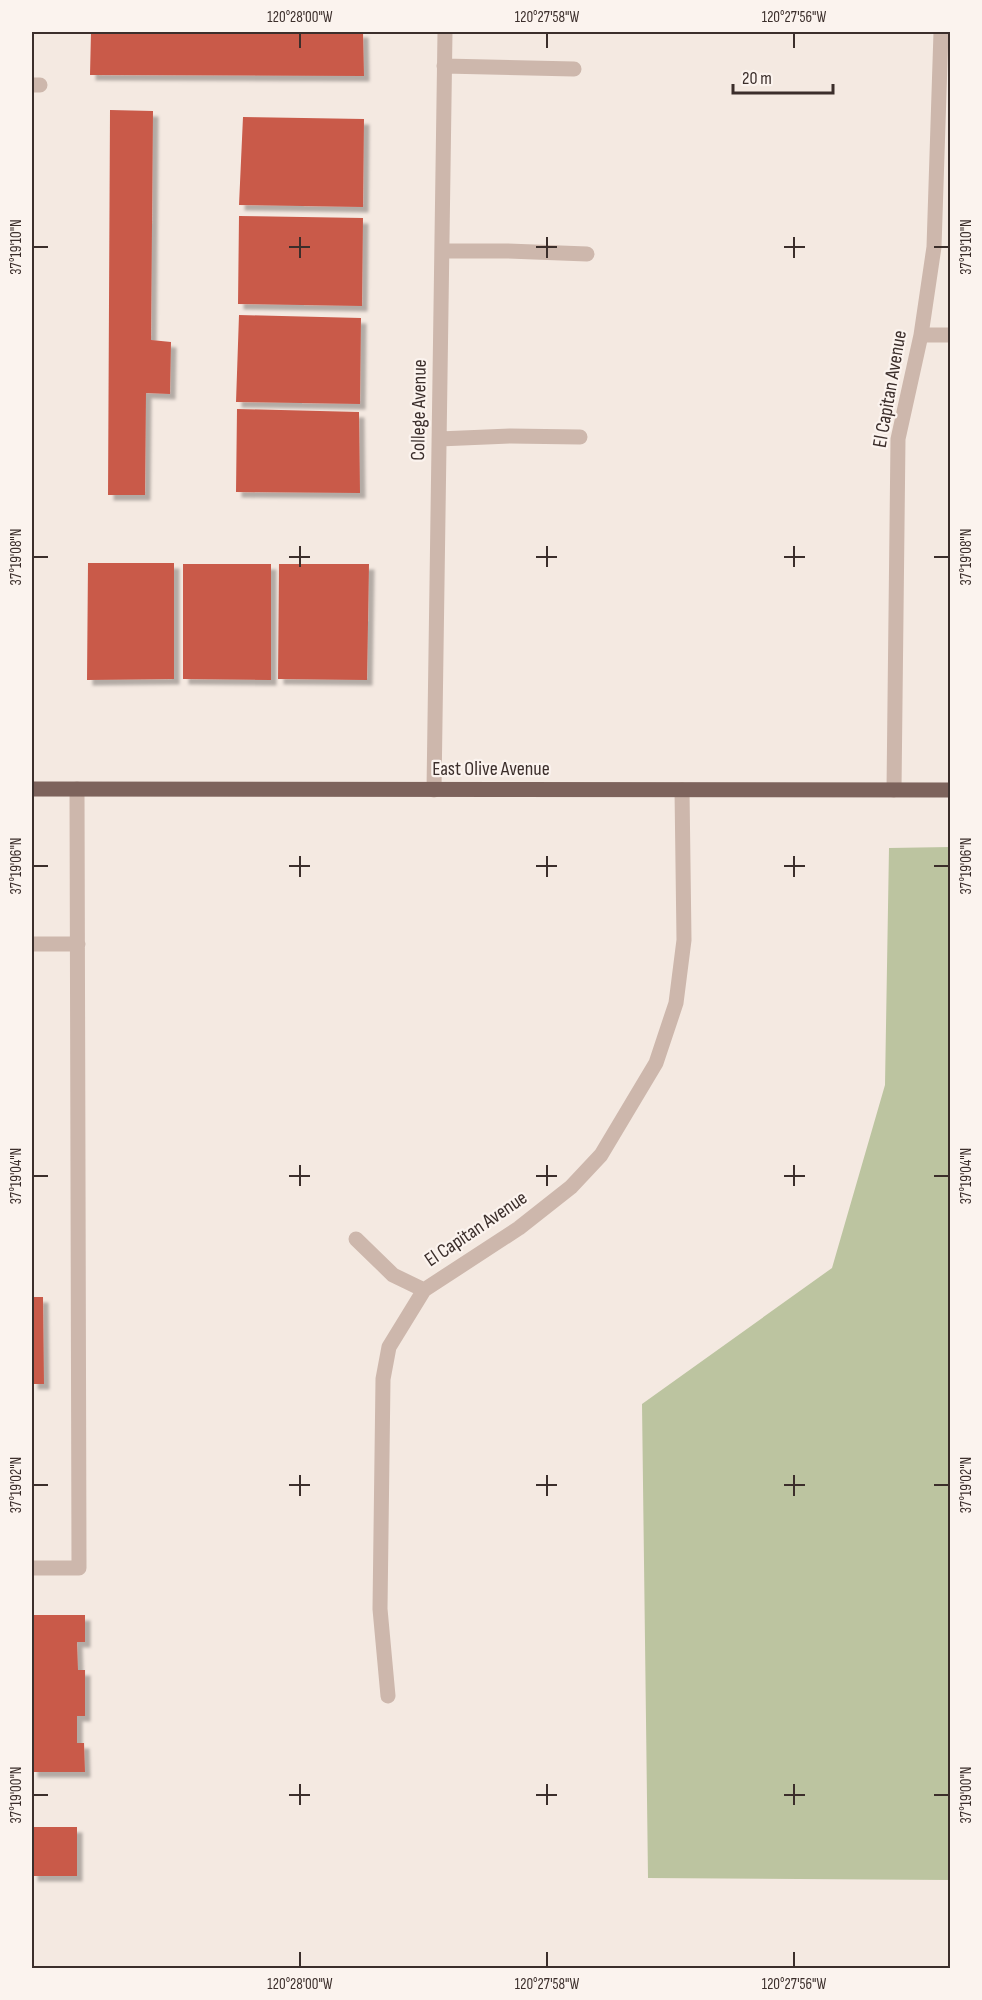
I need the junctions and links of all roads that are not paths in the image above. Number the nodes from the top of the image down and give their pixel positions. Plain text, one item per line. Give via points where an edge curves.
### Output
1 (445, 32) edge
2 (941, 32) edge
3 (444, 66) junction
4 (574, 69) dead end
5 (442, 251) junction
6 (587, 254) dead end
7 (921, 335) junction
8 (951, 335) edge
9 (580, 437) dead end
10 (439, 439) junction
11 (32, 789) edge
12 (77, 789) junction
13 (434, 790) junction
14 (682, 790) junction
15 (894, 790) junction
16 (951, 790) edge
17 (32, 944) edge
18 (78, 944) junction
19 (356, 1239) dead end
20 (424, 1290) junction
21 (32, 1568) edge
22 (388, 1696) dead end

1 - 3 street, College Avenue
2 - 7 street, El Capitan Avenue via 934,247
3 - 4 street
3 - 5 street, College Avenue
5 - 6 street
5 - 10 street, College Avenue
7 - 8 street
7 - 15 street, El Capitan Avenue via 898,439
9 - 10 street
10 - 13 street, College Avenue
11 - 12 main road, East Olive Avenue
12 - 13 main road, East Olive Avenue
12 - 18 street
13 - 14 main road, East Olive Avenue
14 - 15 main road, East Olive Avenue
14 - 20 street, El Capitan Avenue via 684,940 676,1003 656,1063 601,1155 572,1187 519,1228
15 - 16 main road, East Olive Avenue
17 - 18 street
18 - 21 street via 79,1568
19 - 20 street via 393,1275
20 - 22 street, El Capitan Avenue via 389,1347 383,1379 380,1610

